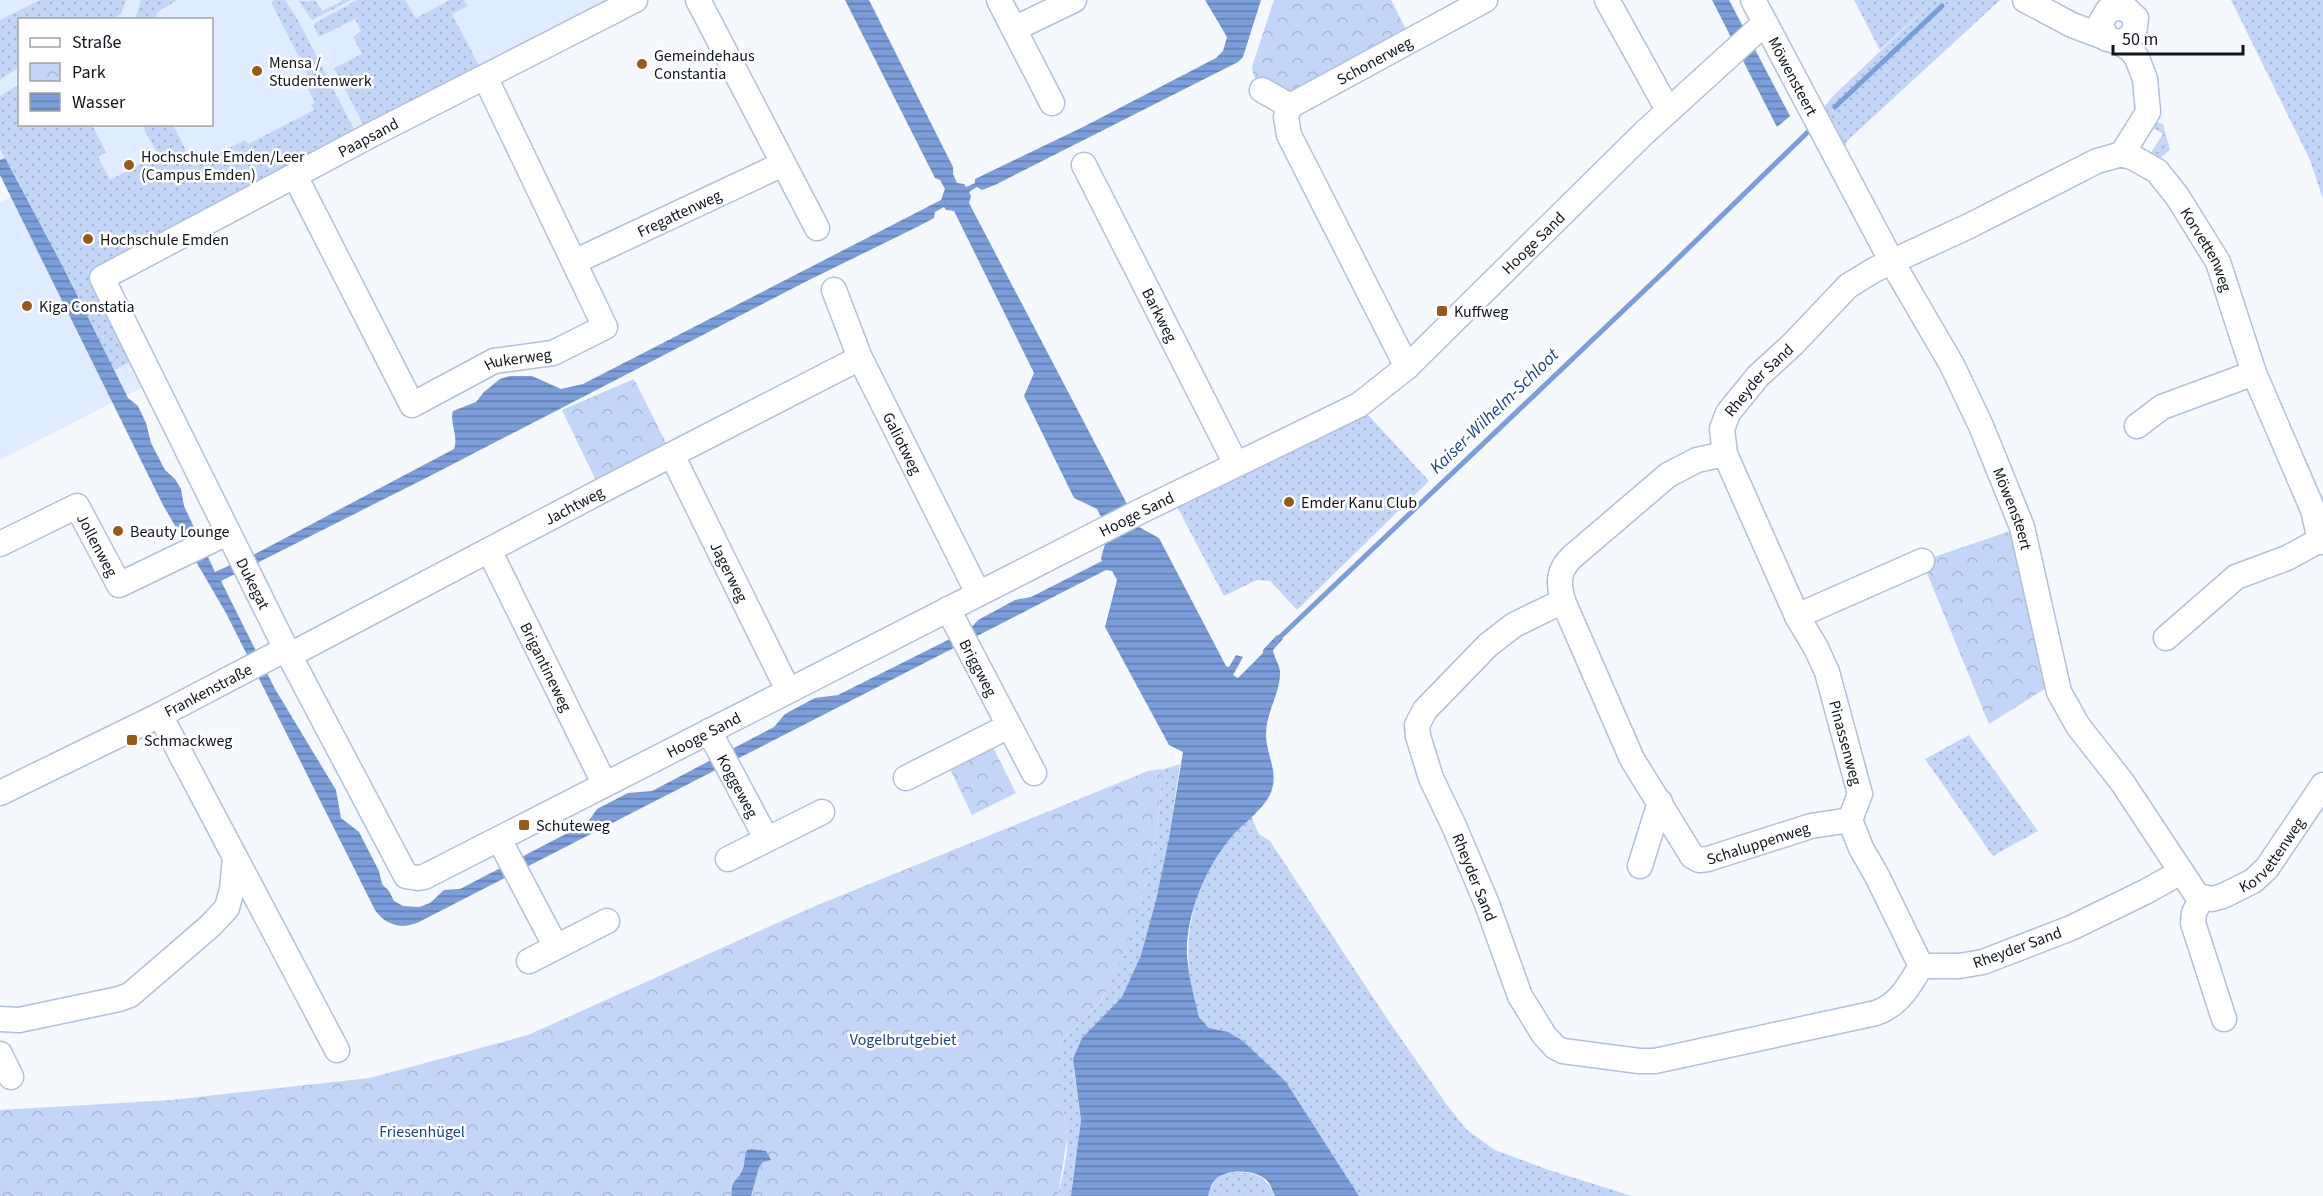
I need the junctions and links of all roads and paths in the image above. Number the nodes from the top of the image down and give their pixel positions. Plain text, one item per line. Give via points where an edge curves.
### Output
1 (635, 0) edge
2 (698, 0) edge
3 (999, 0) edge
4 (1074, 0) edge
5 (1485, 0) edge
6 (1607, 0) edge
7 (1753, 0) edge
8 (2025, 0) edge
9 (1014, 29) junction
10 (1760, 29) junction
11 (485, 77) junction
12 (1262, 90) dead end
13 (1052, 103) dead end
14 (1290, 106) junction
15 (1668, 110) junction
16 (2122, 154) junction
17 (783, 164) junction
18 (1084, 165) dead end
19 (295, 176) junction
20 (817, 228) dead end
21 (573, 262) junction
22 (1892, 262) junction
23 (102, 278) joint
24 (834, 290) dead end
25 (860, 358) junction
26 (1407, 367) junction
27 (2254, 373) junction
28 (2137, 426) dead end
29 (1725, 454) junction
30 (672, 455) junction
31 (1236, 464) junction
32 (231, 539) junction
33 (2322, 541) edge
34 (0, 544) edge
35 (489, 550) junction
36 (1922, 561) dead end
37 (978, 593) junction
38 (1563, 601) junction
39 (948, 609) junction
40 (1797, 616) junction
41 (2166, 638) dead end
42 (273, 658) junction
43 (788, 690) junction
44 (160, 715) junction
45 (1009, 726) junction
46 (709, 731) junction
47 (1034, 773) dead end
48 (906, 778) dead end
49 (604, 783) junction
50 (2323, 784) edge
51 (0, 793) edge
52 (1660, 802) junction
53 (822, 812) dead end
54 (1850, 820) junction
55 (766, 838) junction
56 (235, 857) junction
57 (509, 858) junction
58 (728, 859) dead end
59 (1640, 866) dead end
60 (2181, 872) junction
61 (418, 878) joint
62 (2202, 897) junction
63 (607, 921) dead end
64 (556, 947) junction
65 (529, 961) dead end
66 (1921, 966) junction
67 (0, 1019) edge
68 (2224, 1019) dead end
69 (337, 1050) dead end
70 (0, 1054) edge
71 (11, 1077) dead end

1 - 11 street, Paapsand
2 - 17 street
3 - 9 street
4 - 9 street
5 - 14 street, Schonerweg
6 - 15 street
7 - 10 street, Möwensteert
8 - 16 street via 2130,49 2140,63 2148,112
9 - 13 street
10 - 15 street, Hooge Sand
10 - 22 street, Möwensteert
11 - 19 street, Paapsand
11 - 21 street, Hukerweg
12 - 14 street
14 - 26 street via 1286,117 1290,135
15 - 26 street, Hooge Sand
16 - 22 street via 2097,161
16 - 27 street, Korvettenweg via 2163,177 2214,255
17 - 20 street
17 - 21 street, Fregattenweg
18 - 31 street, Barkweg
19 - 21 street, Hukerweg via 412,405 494,361 553,353 605,327
19 - 23 street, Paapsand
22 - 29 street, Rheyder Sand via 1856,279 1758,376 1728,412 1722,429
22 - 60 street, Möwensteert via 1952,365 2005,482 2025,538 2059,692 2078,726 2122,782
23 - 32 street, Dukegat
24 - 25 street, Galiotweg
25 - 30 street, Jachtweg
25 - 37 street, Galiotweg
26 - 31 street, Hooge Sand via 1359,405
27 - 28 street via 2162,407
27 - 33 street, Korvettenweg via 2313,510
29 - 38 street via 1697,460 1668,475 1572,557 1560,572
29 - 40 street, Pinassenweg
30 - 35 street, Jachtweg
30 - 43 street, Jagerweg
31 - 37 street, Hooge Sand
32 - 34 street, Jollenweg via 197,547 119,585 77,506
32 - 42 street, Dukegat via 248,572
33 - 41 street, Korvettenweg via 2236,577
35 - 42 street, Jachtweg
35 - 49 street, Brigantineweg
36 - 40 street
37 - 39 street, Hooge Sand
38 - 52 street, Schaluppenweg via 1632,759
38 - 66 street, Rheyder Sand via 1514,625 1488,645 1425,710 1417,730 1431,778 1483,896 1520,996 1552,1045 1570,1052 1640,1061 1680,1056 1886,1010 1904,993
39 - 43 street, Hooge Sand
39 - 45 street, Briggweg
40 - 54 street, Pinassenweg via 1816,648 1836,704 1860,794
42 - 44 street, Frankenstraße
42 - 61 street, Dukegat via 406,876
43 - 46 street, Hooge Sand
44 - 51 street, Frankenstraße
44 - 56 street
45 - 47 street, Briggweg
45 - 48 street
46 - 49 street, Hooge Sand
46 - 55 street, Koggeweg
49 - 57 street, Hooge Sand
50 - 62 street, Korvettenweg via 2270,863 2253,881 2223,896
52 - 54 street, Schaluppenweg via 1690,853 1699,860 1811,826
52 - 59 street
53 - 55 street
54 - 66 street
55 - 58 street
56 - 67 street via 226,908 140,989 119,999 19,1020
56 - 69 street
57 - 61 street, Hooge Sand
57 - 64 street
60 - 62 street, Möwensteert
60 - 66 street, Rheyder Sand via 2071,928 1983,962
62 - 68 street via 2193,920
63 - 64 street
64 - 65 street
70 - 71 street

